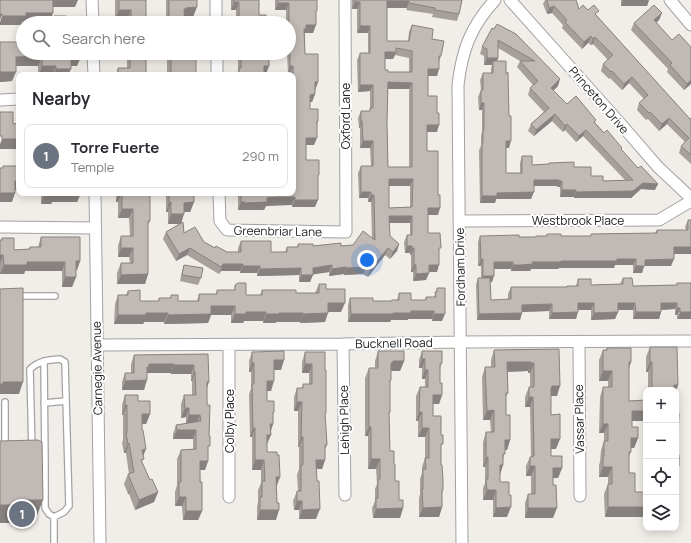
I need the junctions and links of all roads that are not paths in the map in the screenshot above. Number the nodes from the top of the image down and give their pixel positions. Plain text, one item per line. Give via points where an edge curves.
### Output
1 (92, 0) edge
2 (216, 0) edge
3 (345, 0) edge
4 (495, 0) edge
5 (510, 0) edge
6 (670, 0) edge
7 (93, 16) edge
8 (216, 16) edge
9 (691, 25) edge
10 (93, 60) edge
11 (217, 60) edge
12 (94, 72) edge
13 (217, 72) edge
14 (16, 99) edge
15 (0, 100) edge
16 (95, 196) edge
17 (219, 196) edge
18 (691, 198) edge
19 (691, 202) edge
20 (459, 221) junction
21 (0, 227) edge
22 (95, 228) junction
23 (346, 232) joint
24 (8, 296) edge
25 (55, 296) dead end
26 (691, 341) edge
27 (461, 342) junction
28 (579, 342) junction
29 (343, 344) junction
30 (97, 345) junction
31 (229, 345) junction
32 (44, 361) junction
33 (66, 401) junction
34 (5, 402) dead end
35 (44, 403) junction
36 (0, 446) edge
37 (45, 466) junction
38 (345, 495) dead end
39 (580, 496) dead end
40 (228, 497) dead end
41 (54, 517) junction
42 (54, 543) edge
43 (100, 543) edge
44 (462, 543) edge

1 - 7 street
2 - 8 street
3 - 23 street, Oxford Lane
4 - 20 street, Fordham Drive via 478,20 464,52 460,69
5 - 18 street, Princeton Drive via 658,167
6 - 9 street
10 - 12 street
11 - 13 street
14 - 15 street
16 - 22 street, Carnegie Avenue
17 - 23 street, Greenbriar Lane via 220,221 227,230
19 - 20 street, Westbrook Place via 659,220
20 - 27 street, Fordham Drive
21 - 22 street
22 - 30 street, Carnegie Avenue
24 - 25 lane
26 - 28 street, Bucknell Road
27 - 28 street, Bucknell Road
27 - 29 street, Bucknell Road
27 - 44 street, Fordham Drive
28 - 39 street, Vassar Place
29 - 31 street, Bucknell Road
29 - 38 street, Lehigh Place
30 - 31 street, Bucknell Road
30 - 43 street, Carnegie Avenue
31 - 40 street, Colby Place
32 - 33 lane via 60,359 65,362
32 - 35 lane
32 - 37 lane via 30,369 32,452 40,457
33 - 35 lane
33 - 41 lane via 69,506
34 - 36 lane via 5,446
35 - 37 lane
37 - 41 lane via 45,508
41 - 42 lane

